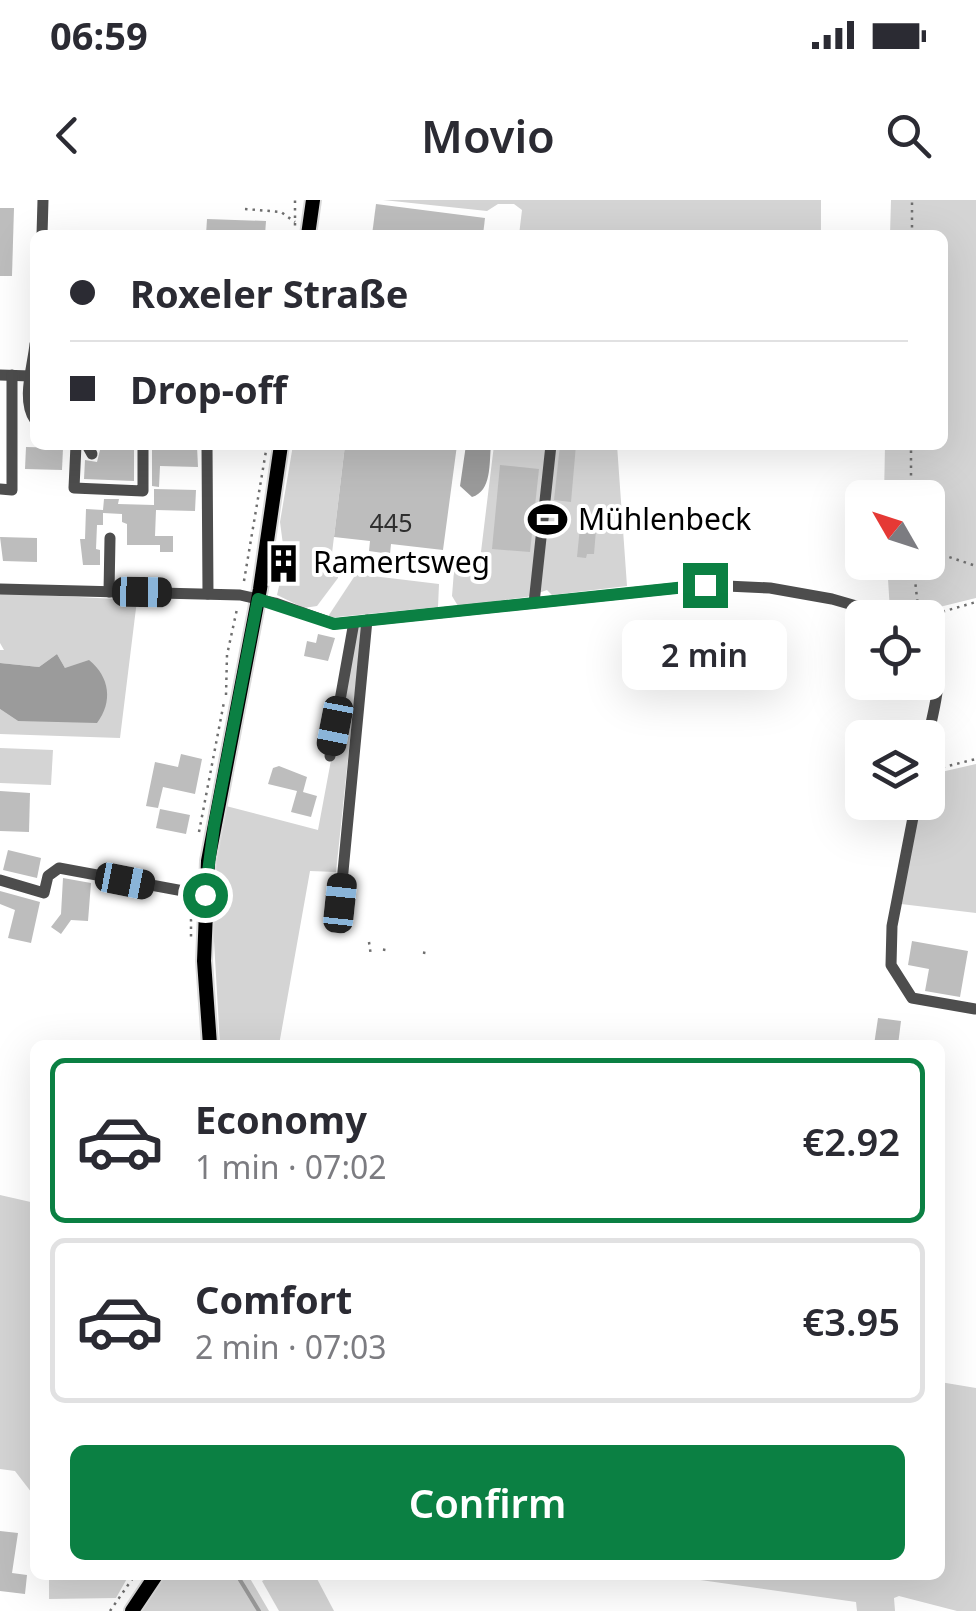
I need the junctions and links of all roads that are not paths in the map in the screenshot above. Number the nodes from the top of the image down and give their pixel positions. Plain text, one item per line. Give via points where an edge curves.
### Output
1 (44, 200) edge
2 (312, 200) edge
3 (42, 230) edge
4 (309, 230) edge
5 (6, 375) edge
6 (76, 450) edge
7 (143, 450) edge
8 (207, 450) edge
9 (279, 450) edge
10 (550, 450) edge
11 (0, 489) edge
12 (110, 538) dead end
13 (0, 589) edge
14 (109, 592) junction
15 (208, 594) junction
16 (258, 599) junction
17 (534, 603) junction
18 (845, 603) edge
19 (361, 621) junction
20 (330, 756) dead end
21 (913, 820) edge
22 (0, 880) edge
23 (205, 895) junction
24 (340, 903) dead end
25 (975, 1009) edge
26 (210, 1040) edge
27 (153, 1580) edge
28 (132, 1611) edge

1 - 3 street
2 - 4 main road
5 - 11 street via 12,490
6 - 7 street via 74,488 143,491
8 - 15 street
9 - 16 main road
10 - 17 street
12 - 14 street
13 - 14 street
14 - 15 street
15 - 16 street
16 - 19 street via 316,620
16 - 23 main road
17 - 18 street via 705,585 770,588
17 - 19 street
19 - 20 street
19 - 24 street
21 - 25 street via 891,965 912,998
22 - 23 street via 44,893 48,876 59,868
23 - 26 main road
27 - 28 main road

